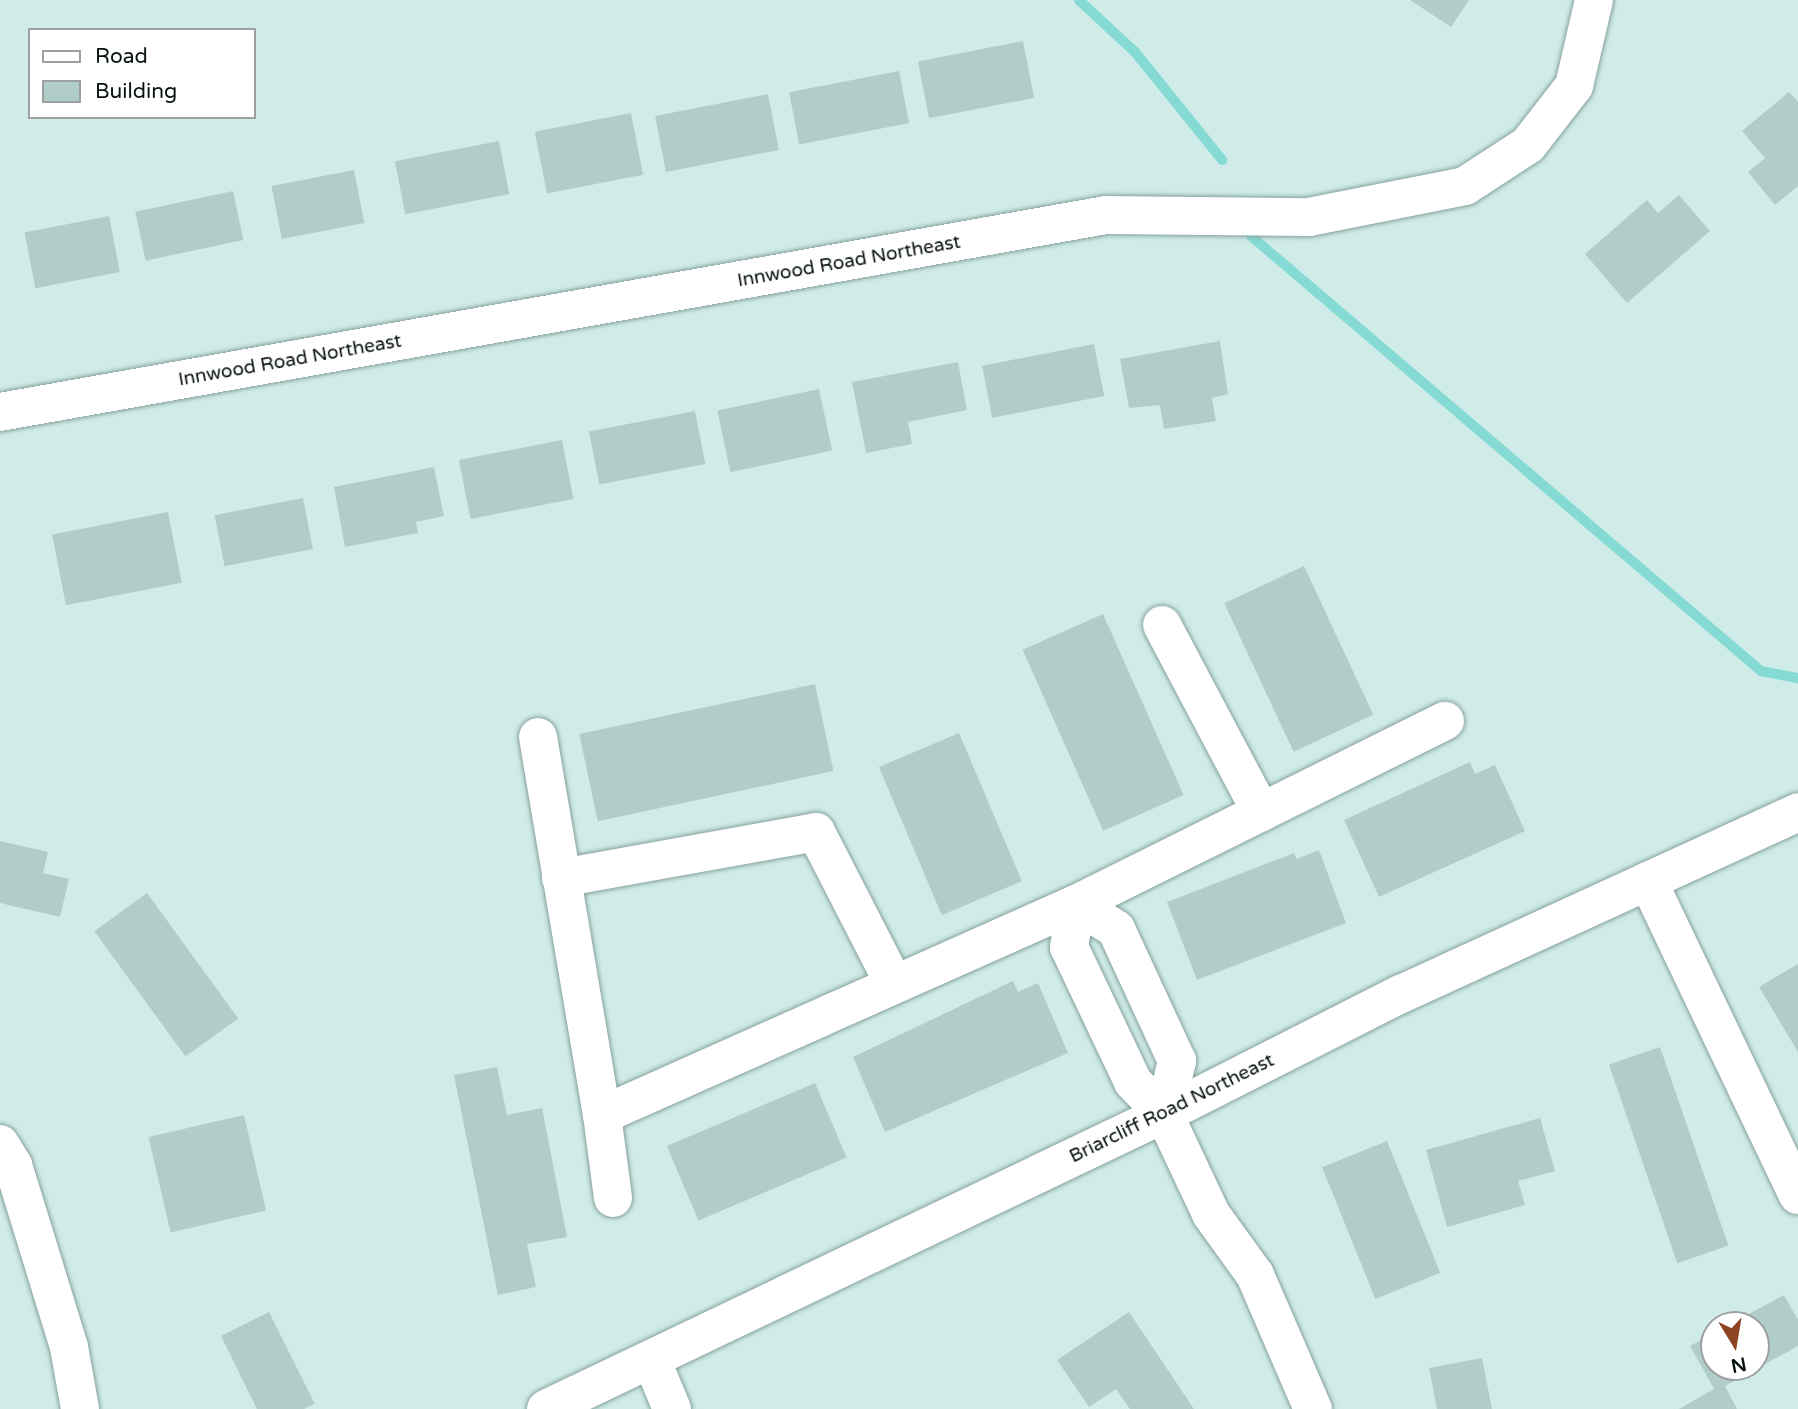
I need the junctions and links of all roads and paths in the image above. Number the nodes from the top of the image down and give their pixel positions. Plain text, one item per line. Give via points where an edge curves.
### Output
1 (1594, 0) edge
2 (0, 412) edge
3 (1162, 625) dead end
4 (1445, 721) dead end
5 (538, 737) dead end
6 (1261, 812) junction
7 (1798, 812) edge
8 (561, 878) junction
9 (1648, 881) junction
10 (1076, 904) junction
11 (894, 984) junction
12 (1143, 987) junction
13 (1098, 1007) junction
14 (1164, 1114) junction
15 (602, 1115) junction
16 (0, 1144) edge
17 (1798, 1195) edge
18 (613, 1198) dead end
19 (652, 1361) junction
20 (80, 1409) edge
21 (546, 1409) edge
22 (673, 1409) edge
23 (1313, 1409) edge

1 - 2 street, Innwood Road Northeast via 1574,86 1528,145 1465,186 1309,217 1106,215
3 - 6 street
4 - 6 street
5 - 8 street
6 - 10 street
7 - 9 street, Briarcliff Road Northeast
8 - 11 street via 816,832
8 - 15 street
9 - 14 street, Briarcliff Road Northeast via 1401,994
9 - 17 street
10 - 11 street
10 - 12 street via 1116,929
10 - 13 street via 1069,947
11 - 15 street
12 - 13 street
12 - 14 street via 1177,1061
13 - 14 street via 1133,1082
14 - 19 street, Briarcliff Road Northeast
14 - 23 street via 1211,1213 1255,1275
15 - 18 street
16 - 20 street via 13,1166 69,1347
19 - 21 street, Briarcliff Road Northeast
19 - 22 street

